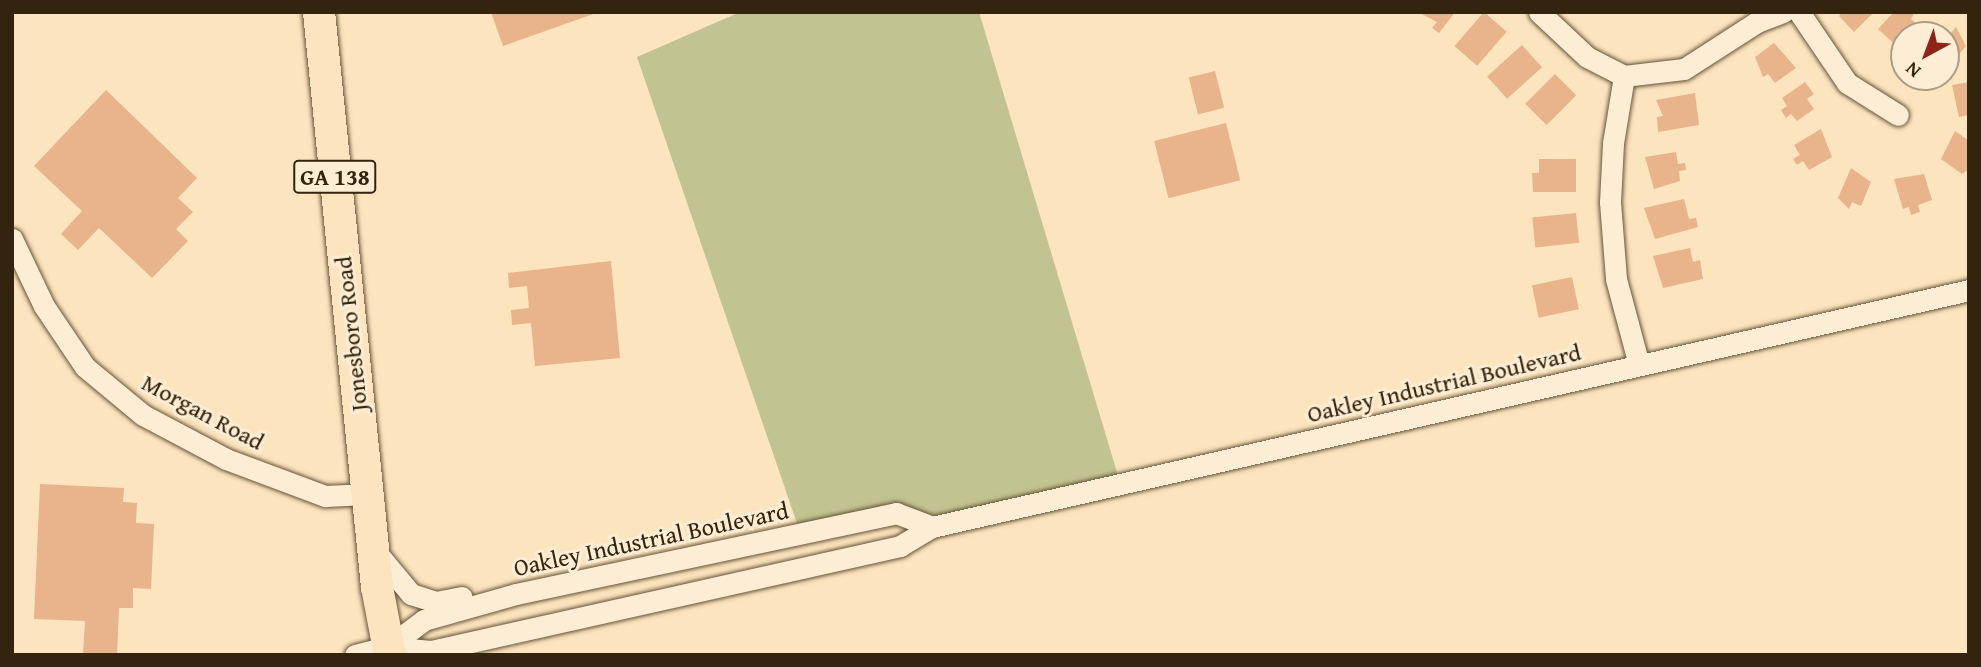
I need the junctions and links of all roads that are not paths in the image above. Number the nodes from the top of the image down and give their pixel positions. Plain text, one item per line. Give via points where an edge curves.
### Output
1 (319, 12) edge
2 (1539, 12) edge
3 (1783, 12) edge
4 (1799, 12) edge
5 (1624, 76) junction
6 (1898, 115) dead end
7 (12, 239) edge
8 (1969, 290) edge
9 (1639, 365) junction
10 (368, 494) junction
11 (932, 527) junction
12 (373, 546) junction
13 (612, 574) junction
14 (389, 651) edge
15 (355, 655) edge

1 - 10 highway, Jonesboro Road / GA 138
2 - 5 street via 1587,57
3 - 5 street via 1757,22 1684,69
4 - 6 street via 1847,83
5 - 9 street via 1610,202 1616,279
7 - 10 street, Morgan Road via 44,306 85,368 143,415 226,459 325,496
8 - 9 street, Oakley Industrial Boulevard
9 - 11 street, Oakley Industrial Boulevard
10 - 12 highway, Jonesboro Road / GA 138
11 - 13 street, Oakley Industrial Boulevard via 896,513
11 - 14 street, Oakley Industrial Boulevard via 900,546 431,651
12 - 13 street via 381,563 411,594 436,602 593,565
12 - 14 highway, Jonesboro Road / GA 138
13 - 14 street, Oakley Industrial Boulevard via 424,620
14 - 15 street, Oakley Industrial Boulevard

